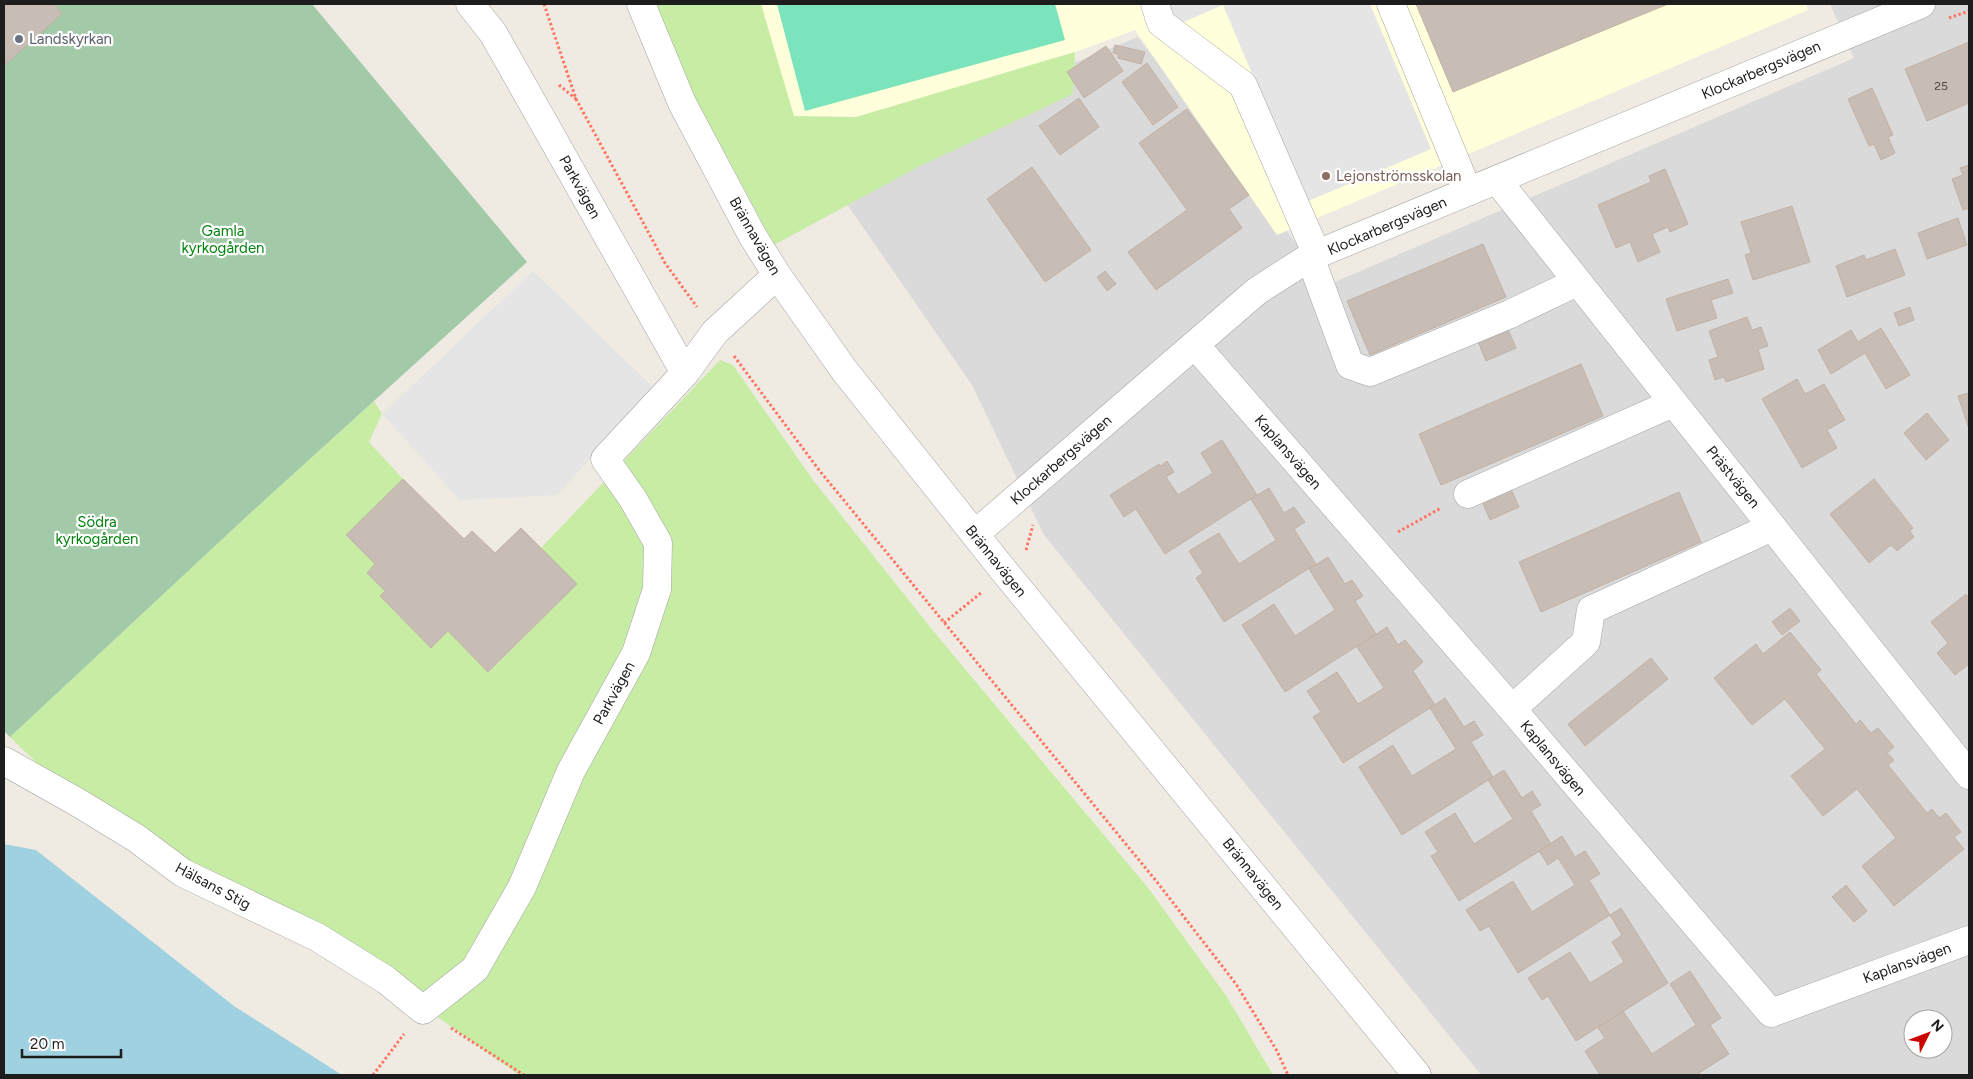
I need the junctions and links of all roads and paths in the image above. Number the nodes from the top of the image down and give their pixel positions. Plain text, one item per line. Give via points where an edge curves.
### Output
1 (470, 4) edge
2 (544, 4) edge
3 (641, 4) edge
4 (1154, 4) edge
5 (1392, 4) edge
6 (1921, 4) edge
7 (1969, 10) edge
8 (1945, 19) dead end
9 (1497, 180) junction
10 (1468, 192) junction
11 (1313, 256) junction
12 (777, 275) junction
13 (1577, 282) junction
14 (715, 332) junction
15 (1195, 345) junction
16 (685, 373) junction
17 (1674, 403) junction
18 (1468, 494) joint
19 (1034, 522) dead end
20 (1772, 527) junction
21 (975, 534) junction
22 (1370, 546) junction
23 (1004, 571) junction
24 (944, 623) junction
25 (1512, 709) junction
26 (4, 761) edge
27 (1969, 775) edge
28 (1969, 940) edge
29 (423, 1010) junction
30 (373, 1075) edge
31 (524, 1075) edge
32 (1288, 1075) edge
33 (1417, 1075) edge

1 - 16 street, Parkvägen via 493,33
2 - 14 path via 576,99 665,263
3 - 12 street, Brännavägen via 682,103 752,235
4 - 11 street via 1161,22 1243,85
5 - 10 street
6 - 9 street, Klockarbergsvägen
7 - 8 path
9 - 10 street, Klockarbergsvägen
9 - 13 street, Prästvägen
10 - 11 street, Klockarbergsvägen
11 - 13 street via 1350,365 1370,372 1510,314
11 - 15 street, Klockarbergsvägen via 1257,291
12 - 14 street, Parkvägen
12 - 21 street, Brännavägen via 844,370
13 - 17 street, Prästvägen
14 - 16 street, Parkvägen
14 - 24 path via 819,470
15 - 21 street, Klockarbergsvägen
15 - 22 street, Kaplansvägen
16 - 29 street, Parkvägen via 605,459 633,499 658,544 656,588 636,653 571,771 522,887 476,969
17 - 18 street
17 - 20 street, Prästvägen
18 - 22 path
19 - 23 path via 1027,549
20 - 25 street via 1591,610 1586,642
20 - 27 street, Prästvägen
21 - 23 street, Brännavägen
22 - 25 street, Kaplansvägen
23 - 24 path
23 - 33 street, Brännavägen
24 - 32 path via 1108,820 1230,976 1278,1051
25 - 28 street, Kaplansvägen via 1771,1013
26 - 29 street, Hälsans Stig via 136,838 183,872 317,937 386,980
29 - 30 path
29 - 31 path

